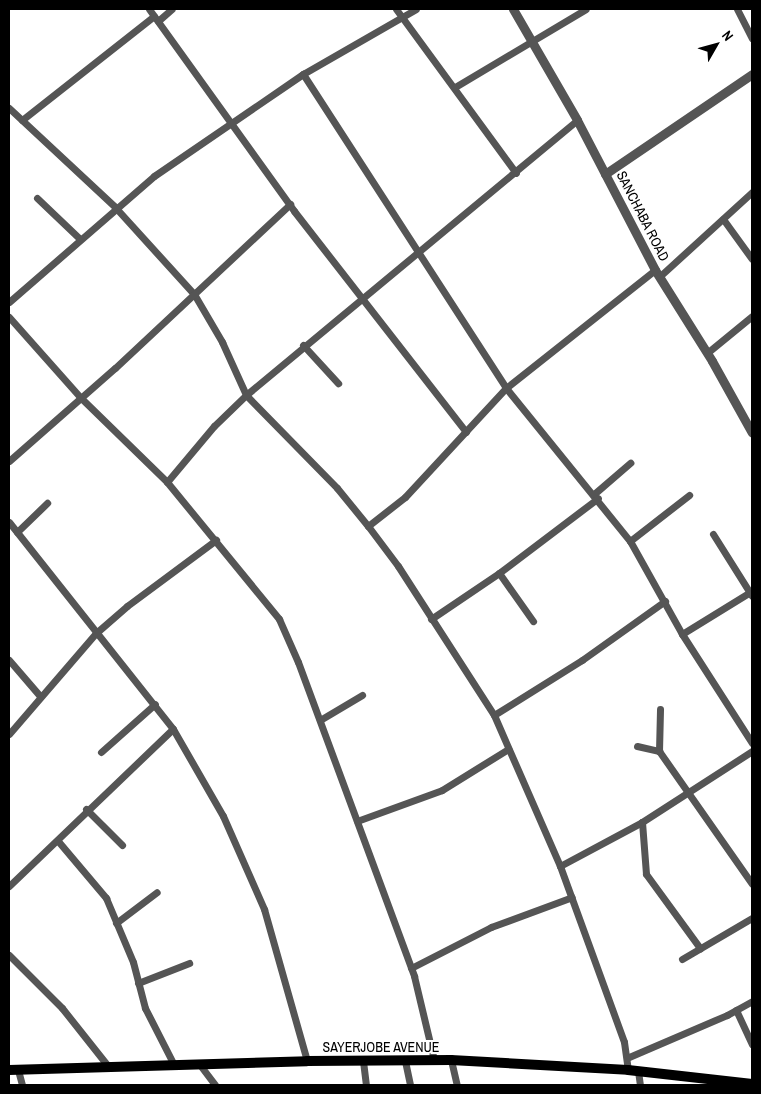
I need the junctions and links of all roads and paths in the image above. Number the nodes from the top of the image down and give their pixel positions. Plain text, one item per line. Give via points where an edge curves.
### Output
1 (149, 9) edge
2 (172, 9) edge
3 (396, 9) edge
4 (416, 9) edge
5 (513, 9) edge
6 (586, 9) edge
7 (737, 9) edge
8 (404, 17) junction
9 (156, 18) junction
10 (752, 38) edge
11 (532, 39) junction
12 (303, 74) junction
13 (752, 74) edge
14 (455, 87) junction
15 (9, 108) edge
16 (22, 120) junction
17 (577, 120) junction
18 (231, 122) junction
19 (516, 173) junction
20 (605, 174) junction
21 (752, 192) edge
22 (37, 198) dead end
23 (290, 204) junction
24 (115, 207) junction
25 (723, 219) junction
26 (80, 239) junction
27 (418, 253) junction
28 (752, 259) edge
29 (657, 274) junction
30 (194, 294) junction
31 (364, 299) junction
32 (9, 302) edge
33 (752, 316) edge
34 (9, 317) edge
35 (303, 345) junction
36 (707, 353) junction
37 (338, 383) dead end
38 (506, 388) junction
39 (246, 395) junction
40 (81, 398) junction
41 (466, 432) junction
42 (752, 433) edge
43 (9, 461) edge
44 (630, 463) dead end
45 (167, 482) junction
46 (689, 495) dead end
47 (596, 496) junction
48 (47, 504) dead end
49 (9, 522) edge
50 (368, 526) junction
51 (17, 532) junction
52 (713, 534) dead end
53 (216, 540) junction
54 (630, 541) junction
55 (499, 573) junction
56 (751, 593) edge
57 (665, 601) junction
58 (431, 619) junction
59 (532, 621) dead end
60 (96, 633) junction
61 (682, 634) junction
62 (9, 660) edge
63 (362, 695) dead end
64 (40, 696) junction
65 (155, 704) junction
66 (660, 709) dead end
67 (494, 714) junction
68 (320, 720) junction
69 (173, 729) junction
70 (9, 734) edge
71 (752, 743) edge
72 (637, 746) dead end
73 (508, 749) junction
74 (659, 751) junction
75 (752, 751) edge
76 (101, 752) dead end
77 (689, 790) junction
78 (86, 809) junction
79 (357, 821) junction
80 (642, 822) junction
81 (58, 841) junction
82 (122, 845) dead end
83 (560, 866) junction
84 (752, 884) edge
85 (9, 886) edge
86 (157, 892) dead end
87 (572, 897) junction
88 (752, 918) edge
89 (116, 923) junction
90 (700, 948) junction
91 (9, 955) edge
92 (682, 959) dead end
93 (189, 963) dead end
94 (411, 968) junction
95 (138, 983) junction
96 (752, 1001) edge
97 (736, 1010) junction
98 (752, 1044) edge
99 (628, 1057) junction
100 (434, 1060) junction
101 (451, 1060) junction
102 (308, 1061) junction
103 (363, 1061) junction
104 (404, 1061) junction
105 (174, 1065) junction
106 (200, 1065) junction
107 (108, 1066) junction
108 (13, 1070) edge
109 (633, 1070) junction
110 (752, 1084) edge
111 (22, 1085) edge
112 (216, 1085) edge
113 (366, 1085) edge
114 (410, 1085) edge
115 (457, 1085) edge
116 (640, 1085) edge

1 - 9 street
2 - 9 street
3 - 8 street
4 - 8 street
5 - 11 street, SANCHABA ROAD
6 - 11 street
7 - 10 street
8 - 12 street
8 - 14 street
9 - 16 street
9 - 18 street
11 - 14 street
11 - 17 street, SANCHABA ROAD
12 - 18 street
12 - 27 street
13 - 20 street
14 - 19 street
15 - 16 street
16 - 24 street
17 - 19 street
17 - 20 street, SANCHABA ROAD
18 - 23 street
18 - 24 street
19 - 27 street
20 - 29 street, SANCHABA ROAD
21 - 25 street
22 - 26 street
23 - 30 street
23 - 31 street
24 - 26 street
24 - 30 street
25 - 28 street
25 - 29 street
26 - 32 street
27 - 31 street
27 - 38 street
29 - 36 street, SANCHABA ROAD
29 - 38 street
30 - 39 street via 222,342
30 - 40 street
31 - 35 street
31 - 41 street
33 - 36 street
34 - 40 street
35 - 37 street
35 - 39 street
36 - 42 street, SANCHABA ROAD
38 - 41 street
38 - 47 street
39 - 45 street via 214,426
39 - 50 street via 337,488
40 - 43 street
40 - 45 street
41 - 50 street via 405,496
44 - 47 street
45 - 53 street
46 - 54 street
47 - 54 street
47 - 55 street
48 - 51 street
49 - 51 street
50 - 58 street
51 - 60 street
52 - 56 street
53 - 60 street
53 - 68 street via 279,619
54 - 57 street
55 - 58 street
55 - 59 street
56 - 61 street
57 - 61 street
57 - 67 street via 582,660
58 - 67 street
60 - 64 street
60 - 65 street
61 - 71 street
62 - 64 street
63 - 68 street
64 - 70 street
65 - 69 street
65 - 76 street
66 - 74 street
67 - 73 street
68 - 79 street
69 - 78 street
69 - 102 street via 227,825 264,909
72 - 74 street
73 - 79 street via 442,790
73 - 83 street
74 - 77 street
75 - 77 street
77 - 80 street
77 - 84 street
78 - 81 street
78 - 82 street
79 - 94 street
80 - 83 street
80 - 90 street via 646,874
81 - 85 street
81 - 89 street via 106,898
83 - 87 street
86 - 89 street
87 - 94 street via 491,927
87 - 99 street
88 - 90 street
89 - 95 street via 133,962
90 - 92 street
91 - 107 street via 62,1008
93 - 95 street
94 - 100 street
95 - 105 street via 145,1008
96 - 97 street
97 - 98 street
97 - 99 street
99 - 109 street
100 - 101 main road, SAYERJOBE AVENUE
100 - 104 main road, SAYERJOBE AVENUE
101 - 109 main road, SAYERJOBE AVENUE
101 - 115 street
102 - 103 main road, SAYERJOBE AVENUE
102 - 106 main road, SAYERJOBE AVENUE
103 - 104 main road, SAYERJOBE AVENUE
103 - 113 street
104 - 114 street
105 - 106 main road, SAYERJOBE AVENUE
105 - 107 main road, SAYERJOBE AVENUE
106 - 112 street
107 - 108 main road, SAYERJOBE AVENUE
108 - 111 street
109 - 110 main road, SAYERJOBE AVENUE
109 - 116 street

